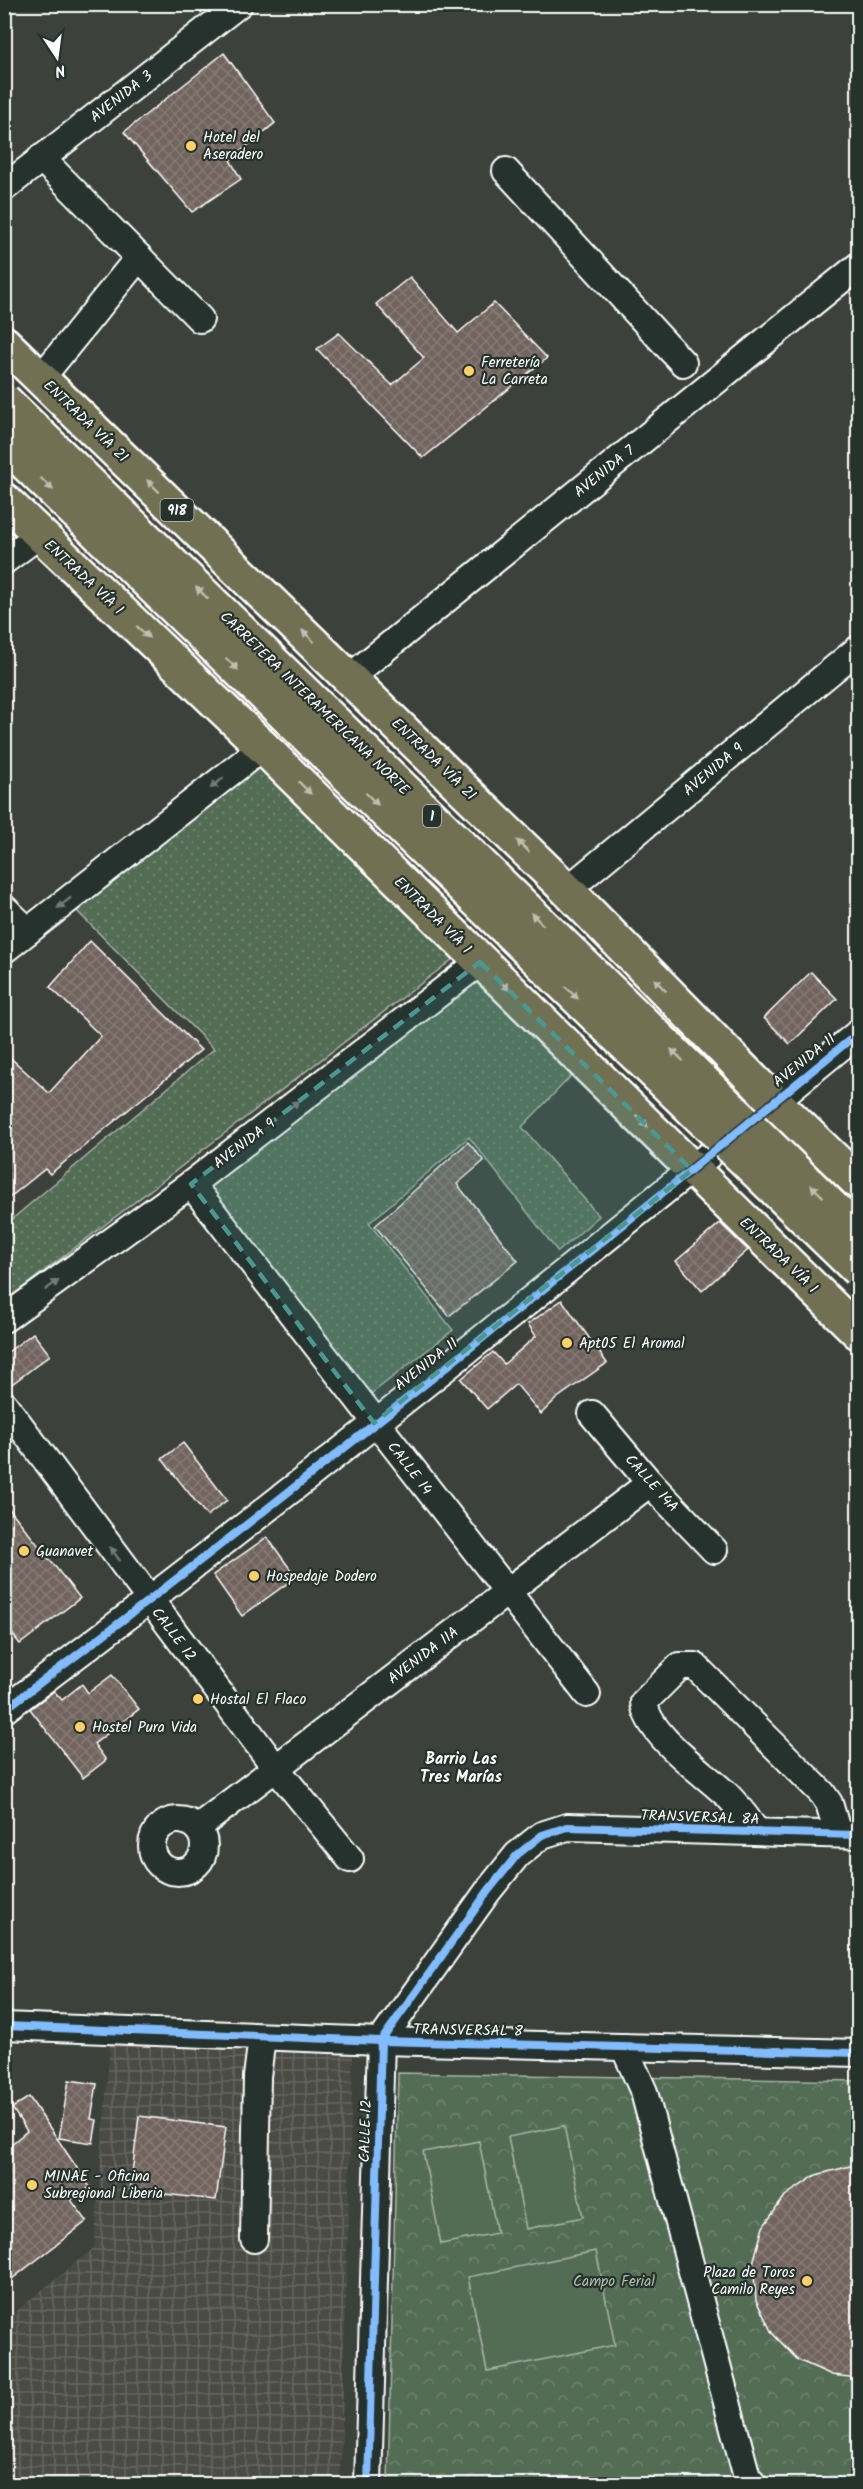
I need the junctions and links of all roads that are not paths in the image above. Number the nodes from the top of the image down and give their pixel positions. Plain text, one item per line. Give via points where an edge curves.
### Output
1 (239, 4) edge
2 (42, 158) junction
3 (506, 171) dead end
4 (4, 188) edge
5 (139, 257) junction
6 (858, 266) edge
7 (200, 318) dead end
8 (4, 343) edge
9 (683, 363) dead end
10 (41, 378) junction
11 (4, 400) edge
12 (4, 443) edge
13 (4, 500) edge
14 (39, 534) junction
15 (4, 561) edge
16 (858, 649) edge
17 (350, 677) junction
18 (264, 747) junction
19 (567, 890) junction
20 (4, 908) edge
21 (28, 931) junction
22 (4, 950) edge
23 (480, 962) junction
24 (858, 1033) edge
25 (774, 1101) junction
26 (692, 1170) junction
27 (858, 1182) edge
28 (191, 1184) junction
29 (858, 1232) edge
30 (858, 1270) edge
31 (4, 1319) edge
32 (858, 1332) edge
33 (4, 1404) edge
34 (592, 1414) dead end
35 (374, 1423) junction
36 (650, 1483) junction
37 (714, 1550) dead end
38 (507, 1590) junction
39 (149, 1601) junction
40 (587, 1694) dead end
41 (4, 1710) edge
42 (275, 1767) junction
43 (197, 1828) dead end
44 (757, 1832) junction
45 (848, 1835) edge
46 (350, 1859) dead end
47 (4, 2026) edge
48 (262, 2037) junction
49 (381, 2042) junction
50 (624, 2047) junction
51 (858, 2053) edge
52 (254, 2239) dead end
53 (368, 2484) edge
54 (753, 2484) edge

1 - 2 street, AVENIDA 3
2 - 4 street, AVENIDA 3
2 - 5 street
3 - 9 street
5 - 7 street
5 - 10 street
6 - 17 street, AVENIDA 7
8 - 10 main road, ENTRADA VÍA 21 / 918
17 -> 10 main road, ENTRADA VÍA 21 / 918
29 -> 11 main road, CARRETERA INTERAMERICANA NORTE / 1, bridge
12 -> 30 main road, CARRETERA INTERAMERICANA NORTE / 1, bridge
13 - 14 main road, ENTRADA VÍA 1
14 - 15 street
14 -> 18 main road, ENTRADA VÍA 1
16 - 19 street, AVENIDA 9
19 -> 17 main road, ENTRADA VÍA 21
18 -> 21 street
18 -> 23 main road, ENTRADA VÍA 1
25 -> 19 main road, ENTRADA VÍA 21
20 - 21 street
21 - 22 street
23 -> 26 main road, ENTRADA VÍA 1
28 -> 23 street, AVENIDA 9
24 - 25 street, AVENIDA 11
25 - 26 street, AVENIDA 11
25 - 27 main road, ENTRADA VÍA 21
26 - 32 main road, ENTRADA VÍA 1
26 - 35 street, AVENIDA 11
31 -> 28 street, AVENIDA 9
28 - 35 street, CALLE 14
39 -> 33 street, CALLE 12
34 - 36 street, CALLE 14A
35 - 38 street, CALLE 14
35 - 39 street, AVENIDA 11
36 - 37 street, CALLE 14A
36 - 38 street, AVENIDA 11A
38 - 40 street, CALLE 14
38 - 42 street, AVENIDA 11A
39 - 41 street, AVENIDA 11
39 - 42 street, CALLE 12
42 - 43 street, AVENIDA 11A
42 - 46 street, CALLE 12
44 - 45 street, TRANSVERSAL 8A
44 - 45 street via 730,1798 662,1735 645,1713 644,1702 680,1666 695,1666 822,1793
44 - 49 street, TRANSVERSAL 8A via 567,1827 542,1835 517,1855 488,1891
47 - 48 street, TRANSVERSAL 8
48 - 49 street, TRANSVERSAL 8
48 - 52 street via 257,2077
49 - 50 street, TRANSVERSAL 8
49 - 53 street, CALLE 12
50 - 51 street, TRANSVERSAL 8
50 - 54 street via 644,2092 744,2466

